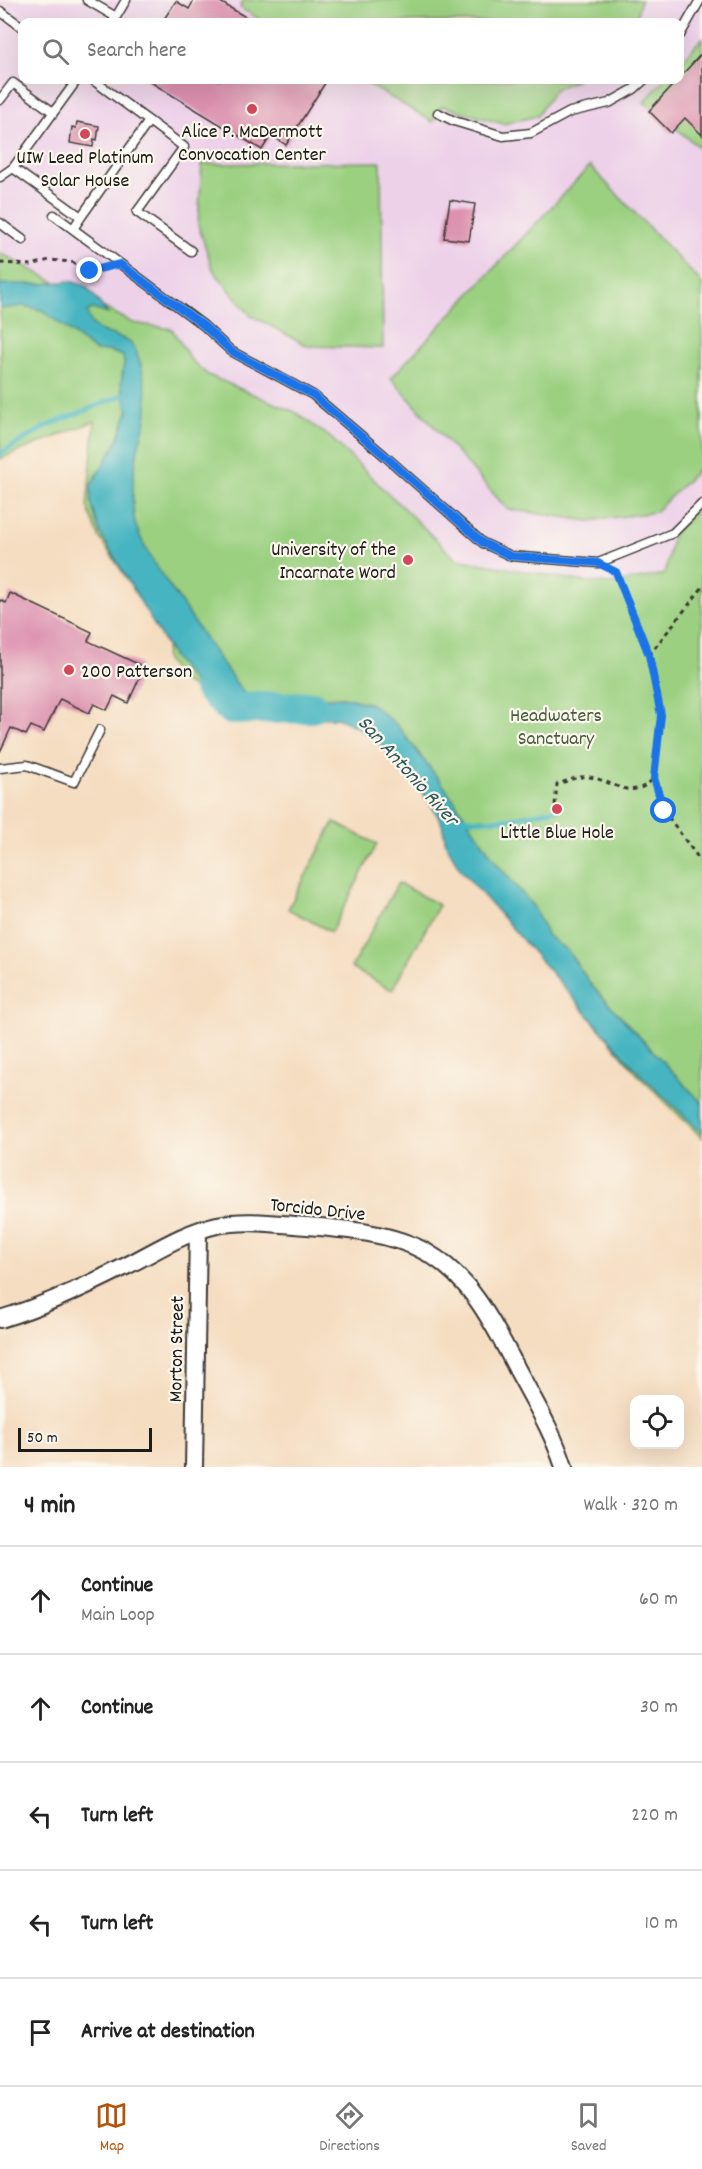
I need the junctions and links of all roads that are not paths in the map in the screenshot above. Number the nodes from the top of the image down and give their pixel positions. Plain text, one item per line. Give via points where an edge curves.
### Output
1 (87, 0) edge
2 (126, 0) edge
3 (700, 0) edge
4 (0, 11) edge
5 (112, 18) edge
6 (116, 18) edge
7 (18, 24) edge
8 (684, 28) edge
9 (73, 84) edge
10 (98, 84) edge
11 (640, 84) edge
12 (0, 100) edge
13 (53, 112) junction
14 (438, 113) dead end
15 (149, 121) junction
16 (13, 168) junction
17 (1, 174) edge
18 (54, 215) dead end
19 (81, 217) junction
20 (0, 223) edge
21 (73, 229) junction
22 (22, 240) dead end
23 (191, 251) dead end
24 (702, 504) edge
25 (100, 730) dead end
26 (0, 768) edge
27 (198, 1232) junction
28 (0, 1319) edge
29 (194, 1467) edge
30 (564, 1467) edge

1 - 5 lane
2 - 6 lane
3 - 8 lane
4 - 7 lane
9 - 13 lane
10 - 15 lane
11 - 14 lane via 609,103 570,112 531,133 503,135
12 - 13 lane via 13,83
13 - 16 lane
15 - 19 lane
15 - 23 lane via 184,147 137,212
16 - 17 lane
16 - 19 lane
18 - 21 lane
19 - 21 lane
20 - 22 lane
21 - 24 lane via 203,325 231,351 313,395 483,543 511,556 598,563 673,533
25 - 26 lane via 74,782 27,765
27 - 28 street, Torcido Drive via 88,1286
27 - 29 street, Morton Street
27 - 30 street, Torcido Drive via 217,1225 250,1222 355,1230 427,1252 458,1277 480,1302 557,1445

